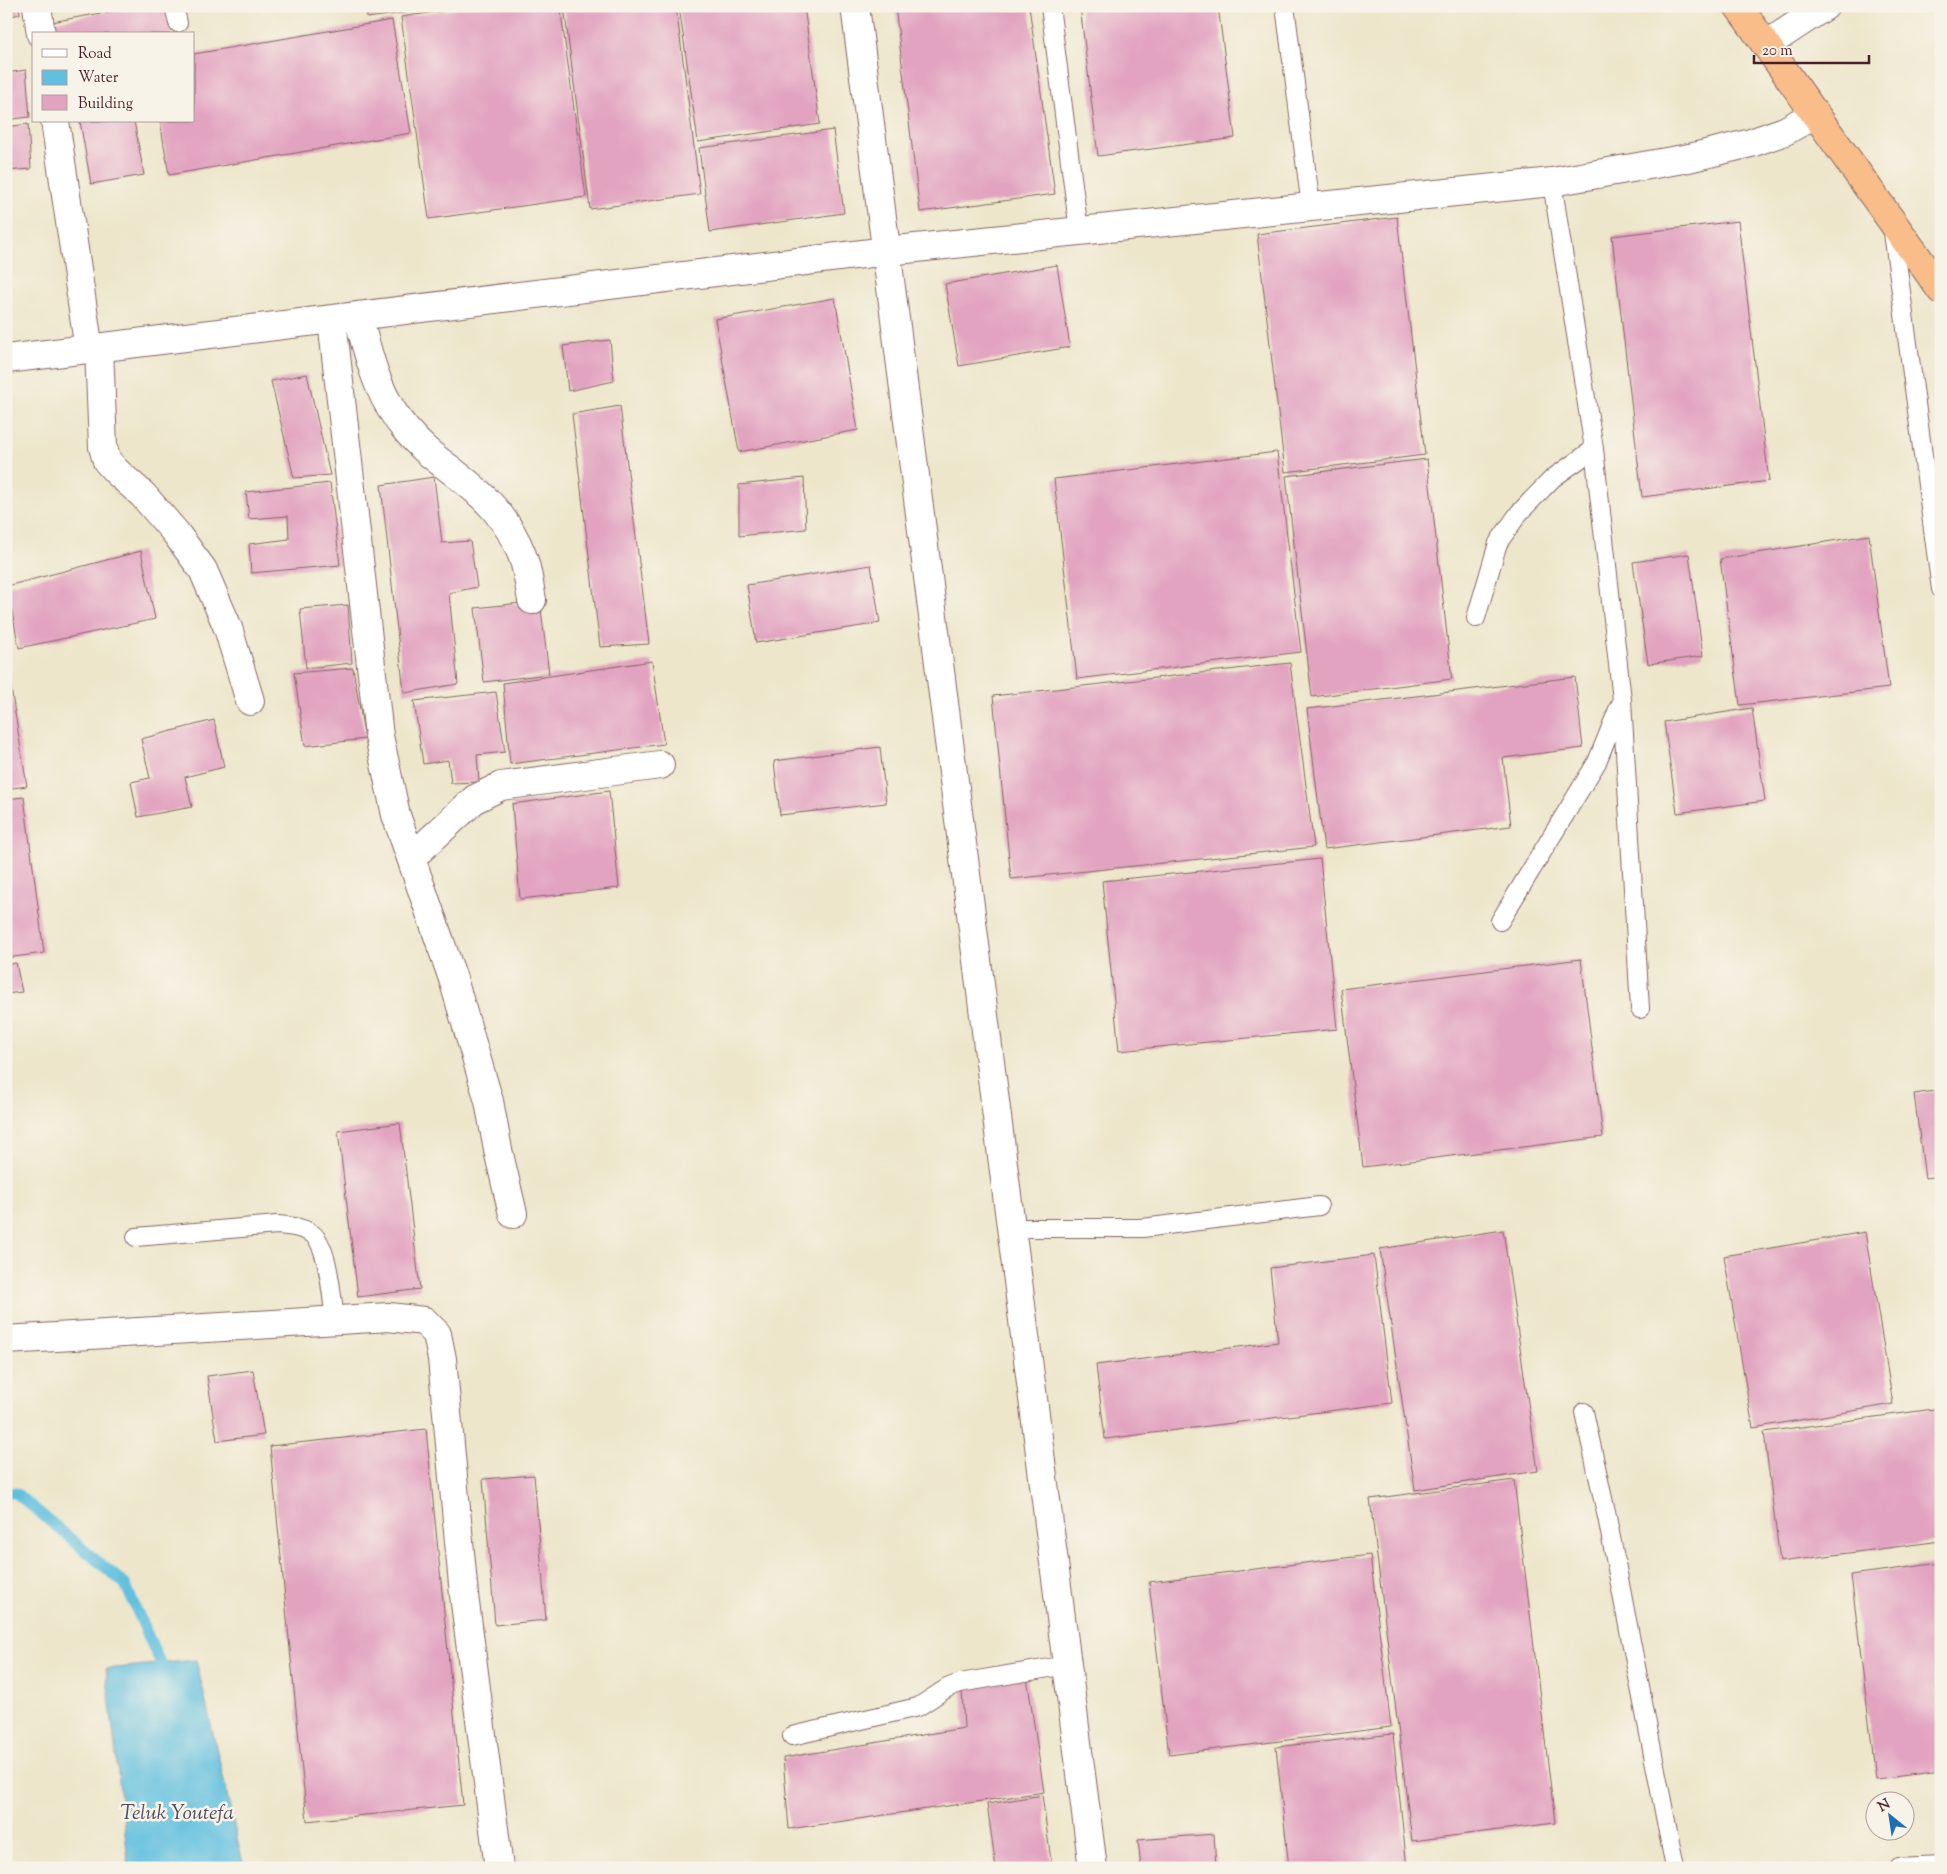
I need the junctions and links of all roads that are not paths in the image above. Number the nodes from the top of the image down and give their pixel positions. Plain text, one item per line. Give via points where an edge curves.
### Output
1 (37, 6) edge
2 (855, 6) edge
3 (1050, 6) edge
4 (1285, 6) edge
5 (1738, 6) edge
6 (1825, 6) edge
7 (41, 32) edge
8 (1766, 45) junction
9 (1815, 114) junction
10 (55, 122) edge
11 (1552, 182) junction
12 (1310, 207) junction
13 (1891, 219) junction
14 (1079, 231) junction
15 (887, 251) junction
16 (1941, 290) edge
17 (358, 316) junction
18 (332, 320) junction
19 (94, 349) junction
20 (6, 359) edge
21 (1594, 449) junction
22 (1941, 589) edge
23 (532, 600) dead end
24 (1476, 618) dead end
25 (1622, 700) junction
26 (250, 701) dead end
27 (660, 765) dead end
28 (411, 858) junction
29 (1500, 921) dead end
30 (1640, 1009) dead end
31 (1319, 1206) dead end
32 (513, 1214) dead end
33 (1012, 1228) junction
34 (136, 1237) dead end
35 (335, 1321) junction
36 (6, 1340) edge
37 (1584, 1412) dead end
38 (1068, 1665) junction
39 (792, 1736) dead end
40 (1941, 1866) edge
41 (499, 1868) edge
42 (1093, 1868) edge
43 (1675, 1868) edge
44 (1898, 1868) edge

1 - 7 street
2 - 15 street
3 - 14 lane
4 - 12 lane
5 - 8 highway
6 - 8 street
8 - 9 highway
9 - 11 street via 1751,143 1689,158
9 - 13 highway
10 - 19 street
11 - 12 street
11 - 21 lane
12 - 14 street
13 - 16 highway
13 - 22 lane
14 - 15 street
15 - 17 street
15 - 33 street
17 - 18 street
17 - 23 street via 383,396 406,430 429,455 487,499 506,522 523,557
18 - 19 street
18 - 28 street via 379,736 396,815
19 - 20 street
19 - 26 street via 107,461 150,503 203,570 228,628
21 - 24 lane via 1553,478 1518,513 1498,543
21 - 25 lane
25 - 29 lane via 1596,762
25 - 30 lane
27 - 28 street via 502,786 475,800
28 - 32 street via 453,979 489,1101
31 - 33 lane via 1143,1228
33 - 38 street
34 - 35 lane via 277,1225 300,1228 313,1234 325,1254
35 - 36 street
35 - 41 street via 389,1317 424,1321 438,1334 464,1596
37 - 43 lane
38 - 39 lane via 960,1683 918,1707
38 - 42 street
40 - 44 lane

